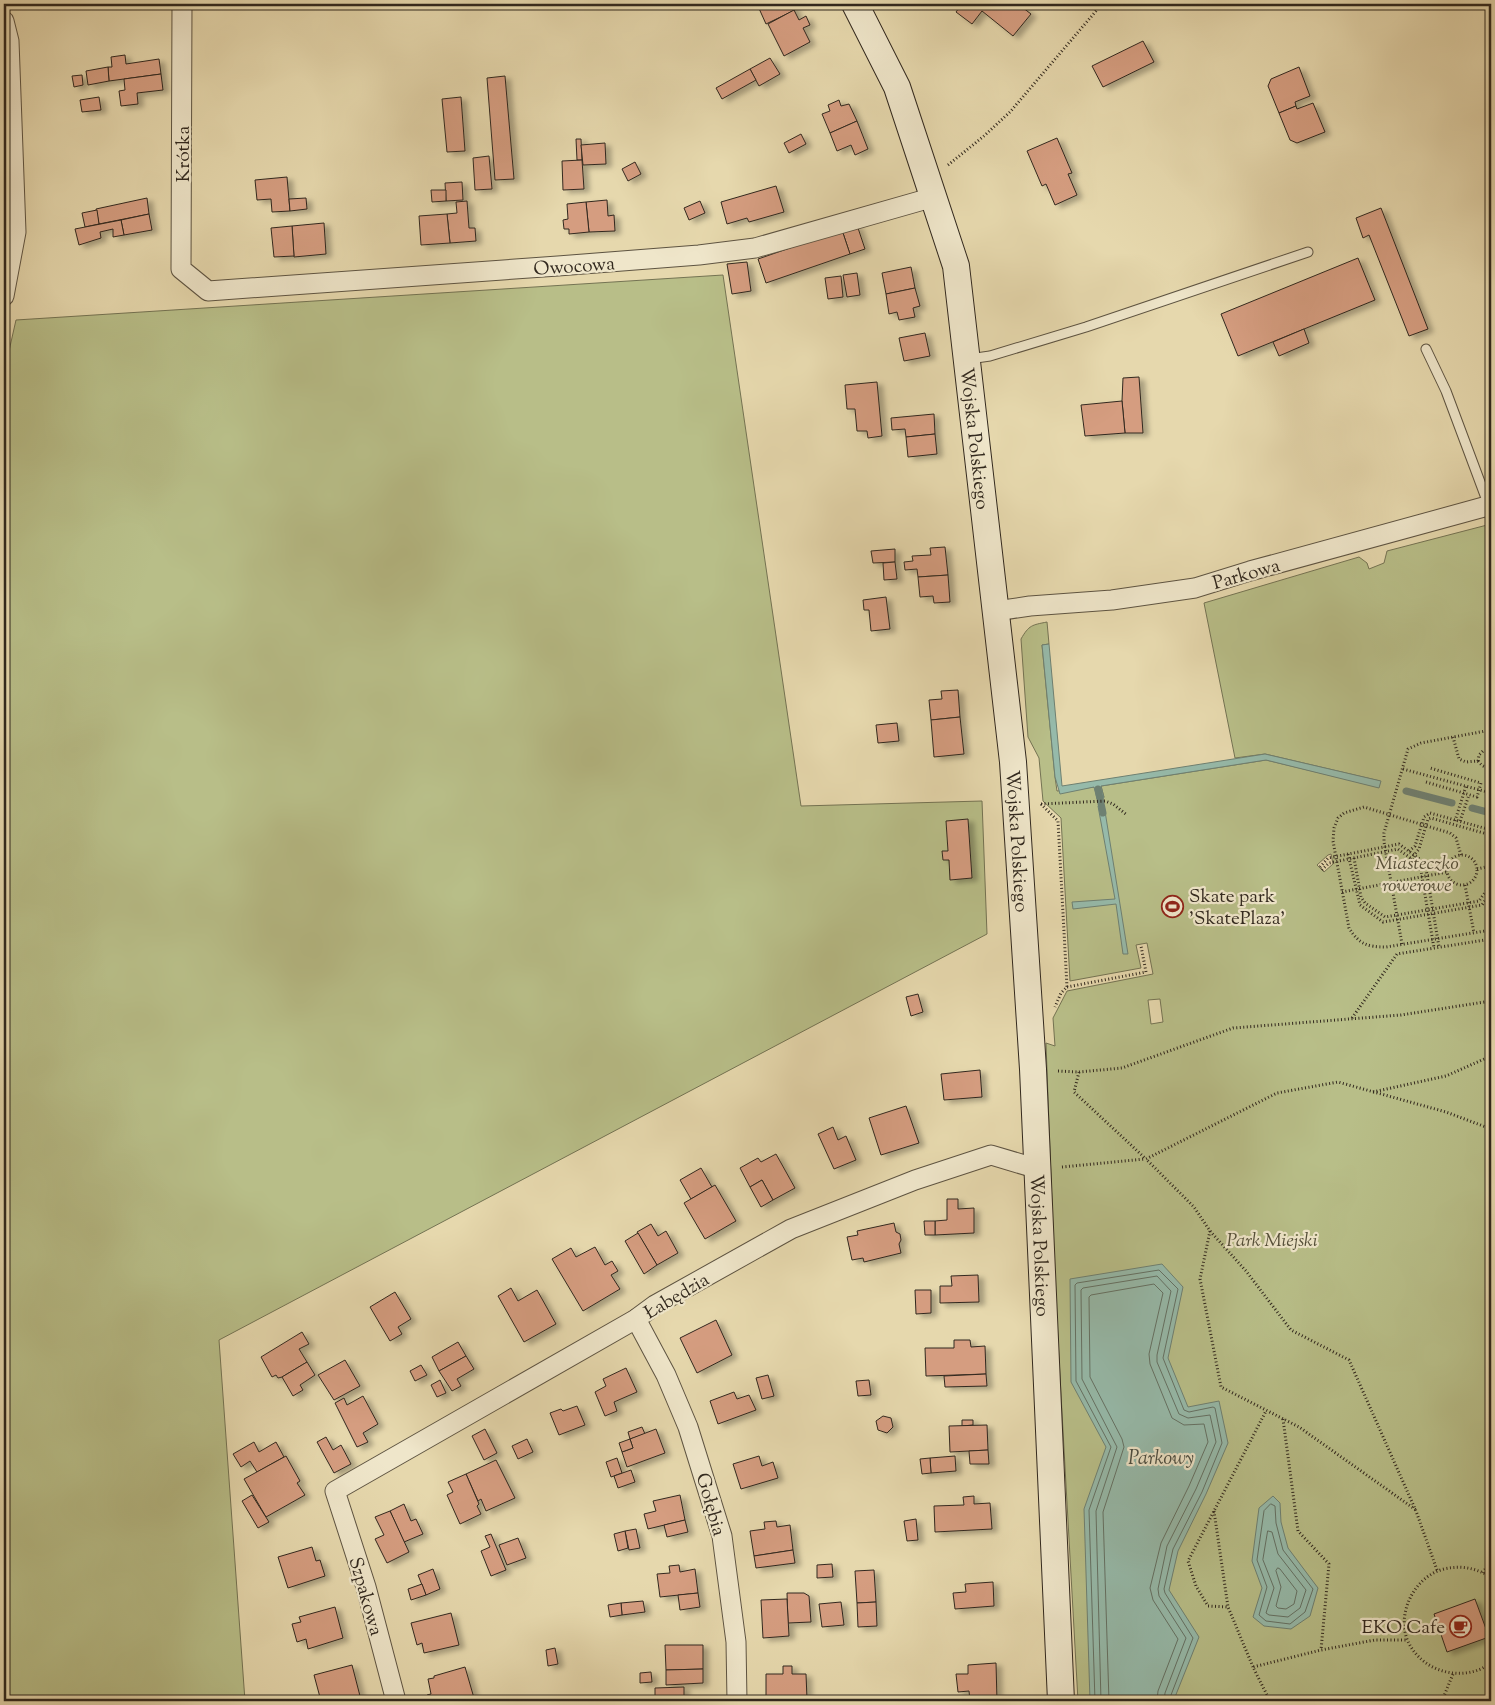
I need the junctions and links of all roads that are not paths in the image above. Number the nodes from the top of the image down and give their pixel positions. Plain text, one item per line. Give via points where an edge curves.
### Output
1 (182, 4) edge
2 (855, 4) edge
3 (4, 21) edge
4 (931, 188) junction
5 (1308, 252) dead end
6 (208, 290) joint
7 (4, 296) edge
8 (1426, 349) dead end
9 (966, 359) junction
10 (1490, 505) edge
11 (996, 611) junction
12 (1038, 1169) junction
13 (636, 1319) junction
14 (334, 1491) joint
15 (396, 1701) edge
16 (737, 1701) edge
17 (1061, 1701) edge

1 - 6 street, Krótka via 181,269
2 - 4 street, Wojska Polskiego via 897,87
3 - 7 street via 9,41 16,232
4 - 6 street, Owocowa via 755,248 558,266
4 - 9 street, Wojska Polskiego via 956,266
5 - 9 lane via 1086,327 990,356
8 - 10 lane via 1446,391
9 - 11 street, Wojska Polskiego
10 - 11 street, Parkowa via 1195,588
11 - 12 street, Wojska Polskiego via 1013,762
12 - 13 street, Łabędzia via 991,1155 915,1180 791,1230 655,1305
12 - 17 street, Wojska Polskiego
13 - 14 street, Łabędzia
13 - 16 street, Gołębia via 666,1375 688,1427 722,1536 736,1642
14 - 15 street, Szpakowa via 366,1587

